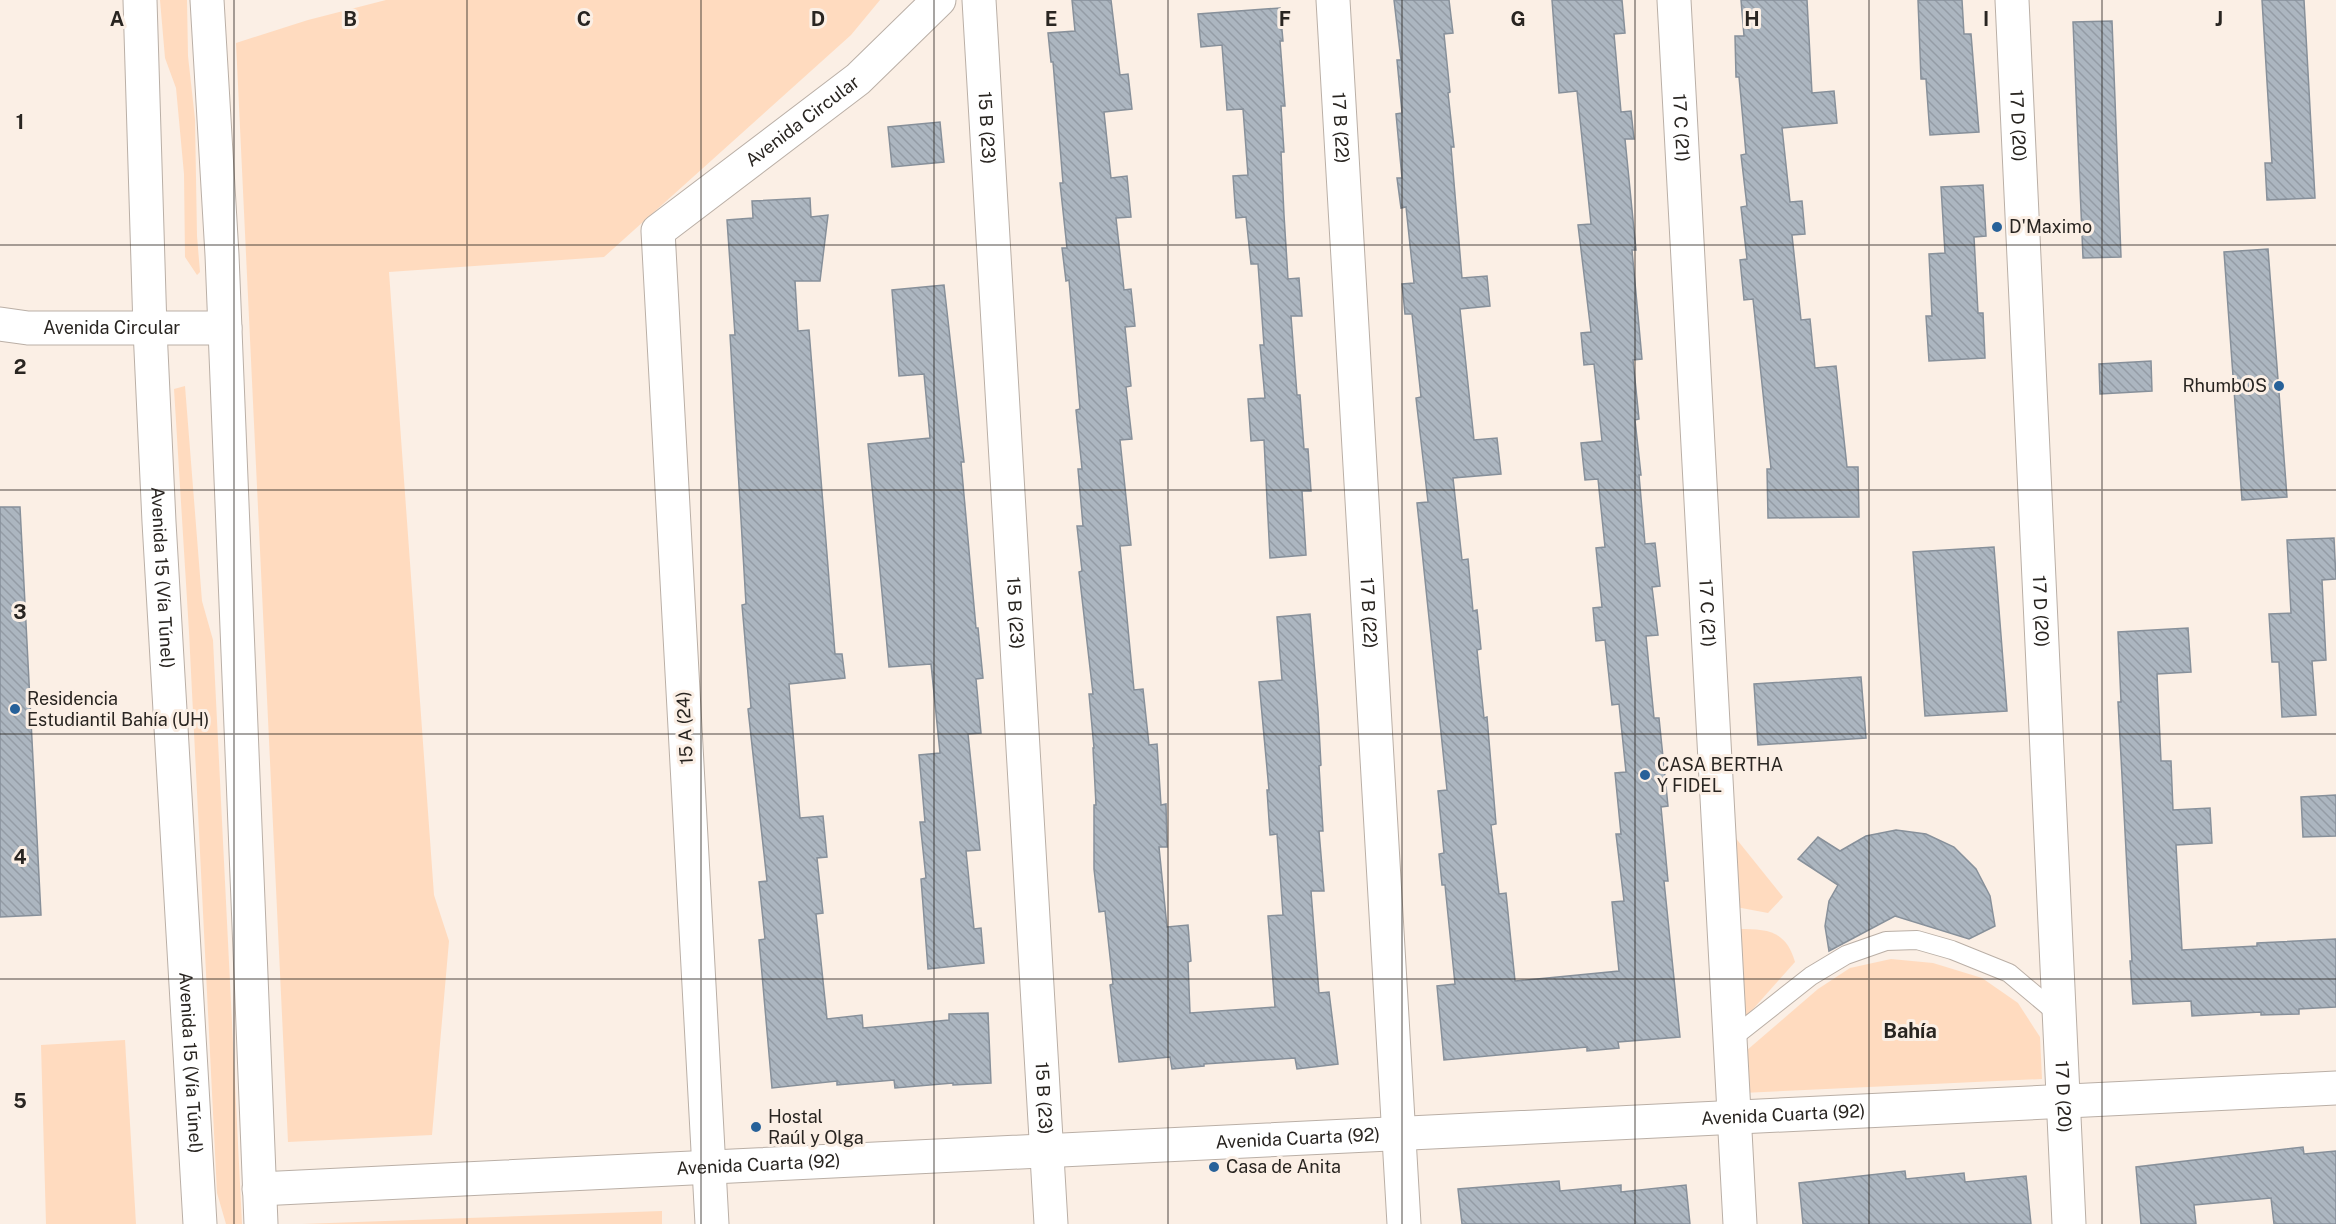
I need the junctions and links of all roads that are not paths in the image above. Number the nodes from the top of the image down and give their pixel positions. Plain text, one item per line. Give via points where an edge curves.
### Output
1 (140, 0) edge
2 (939, 0) edge
3 (979, 0) edge
4 (1333, 0) edge
5 (1674, 0) edge
6 (2012, 0) edge
7 (212, 3) edge
8 (658, 231) joint
9 (0, 324) edge
10 (225, 328) junction
11 (150, 329) junction
12 (2059, 1015) junction
13 (1730, 1040) junction
14 (2336, 1088) edge
15 (2063, 1101) junction
16 (1734, 1117) junction
17 (1398, 1133) junction
18 (1047, 1150) junction
19 (708, 1167) junction
20 (259, 1189) junction
21 (200, 1224) edge
22 (261, 1224) edge
23 (712, 1224) edge
24 (1051, 1224) edge
25 (1404, 1224) edge
26 (1740, 1224) edge
27 (2068, 1224) edge

1 - 11 street, Avenida 15 (Vía Túnel)
2 - 8 street, Avenida Circular via 858,79
3 - 18 street, 15 B (23)
4 - 17 street, 17 B (22)
5 - 13 street, 17 C (21)
6 - 12 street, 17 D (20)
7 - 10 street
8 - 19 street, 15 A (24)
9 - 11 street, Avenida Circular via 28,328
10 - 11 street, Avenida Circular
10 - 20 street
11 - 21 street, Avenida 15 (Vía Túnel)
12 - 13 lane via 2009,973 1917,940 1886,940 1846,955 1811,976
12 - 15 street, 17 D (20)
13 - 16 street, 17 C (21)
14 - 15 street, Avenida Cuarta (92)
15 - 16 street, Avenida Cuarta (92)
15 - 27 street, 17 D (20)
16 - 17 street, Avenida Cuarta (92)
16 - 26 street, 17 C (21)
17 - 18 street, Avenida Cuarta (92)
17 - 25 street, 17 B (22)
18 - 19 street, Avenida Cuarta (92)
18 - 24 street, 15 B (23)
19 - 20 street, Avenida Cuarta (92)
19 - 23 street, 15 A (24)
20 - 22 street

